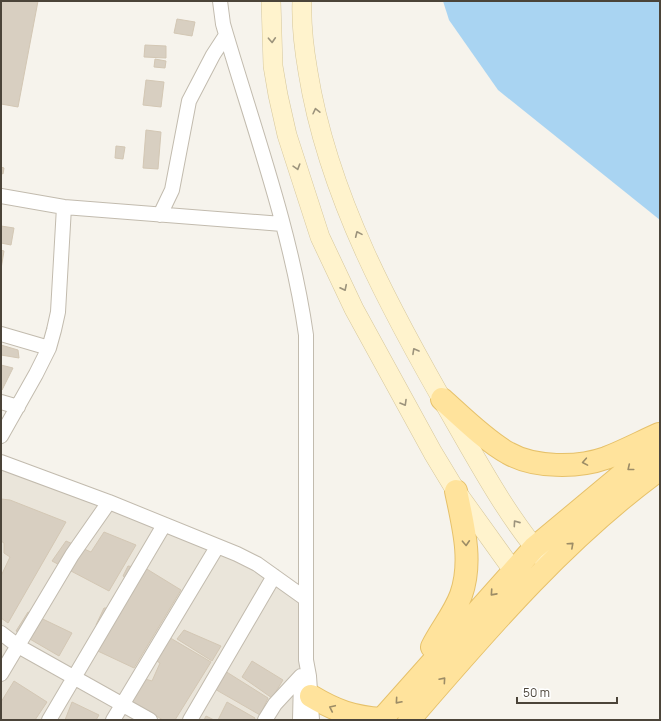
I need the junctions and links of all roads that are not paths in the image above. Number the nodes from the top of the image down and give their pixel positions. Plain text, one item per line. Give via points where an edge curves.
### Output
1 (220, 1) edge
2 (271, 1) edge
3 (302, 1) edge
4 (226, 35) junction
5 (1, 196) edge
6 (64, 206) junction
7 (160, 215) junction
8 (282, 224) junction
9 (1, 334) edge
10 (49, 348) junction
11 (442, 399) junction
12 (1, 402) edge
13 (18, 407) junction
14 (660, 434) edge
15 (1, 436) edge
16 (660, 443) edge
17 (1, 462) edge
18 (660, 469) edge
19 (456, 491) junction
20 (108, 502) junction
21 (164, 525) junction
22 (217, 547) junction
23 (534, 548) junction
24 (548, 565) junction
25 (513, 571) junction
26 (274, 576) junction
27 (526, 589) junction
28 (306, 599) junction
29 (1, 633) edge
30 (18, 646) junction
31 (306, 660) junction
32 (1, 674) edge
33 (301, 676) junction
34 (73, 678) junction
35 (416, 680) junction
36 (311, 696) junction
37 (121, 704) junction
38 (382, 719) edge
39 (49, 720) edge
40 (112, 720) edge
41 (150, 720) edge
42 (190, 720) edge
43 (265, 720) edge
44 (300, 720) edge
45 (312, 720) edge
46 (409, 720) edge

1 - 4 street
2 -> 19 main road via 273,66 280,101 298,171 320,237 390,377
11 -> 3 main road via 385,294 336,181 322,138 310,86 304,48
4 - 7 street via 189,101 172,190
4 - 8 street
5 - 6 street
6 - 7 street
6 - 10 street via 58,312
7 - 8 street
8 - 28 street via 300,295 306,335
9 - 10 street
10 - 13 street
14 -> 11 main road via 605,458 559,464 529,462 508,453
23 -> 11 main road via 495,492
12 - 13 street
13 - 15 street
16 -> 23 main road
17 - 20 street
24 -> 18 main road via 610,508
19 - 25 main road
19 -> 35 main road via 466,541 465,581 461,596
20 - 21 street
20 - 30 street via 72,555
21 - 22 street
21 - 34 street
22 - 26 street via 257,564
22 - 37 street
23 - 24 main road
23 - 25 main road
24 - 27 main road
25 - 27 main road
25 -> 35 main road
26 - 28 street
26 - 42 street
46 -> 27 main road
28 - 31 street
29 - 30 street
30 - 32 street
30 - 34 street
31 - 33 street
31 - 36 street
33 - 43 street via 275,704
33 - 44 street
34 - 37 street
34 - 39 street
35 -> 38 main road
38 -> 36 main road via 344,713
36 - 45 street
37 - 40 street
37 - 41 street

